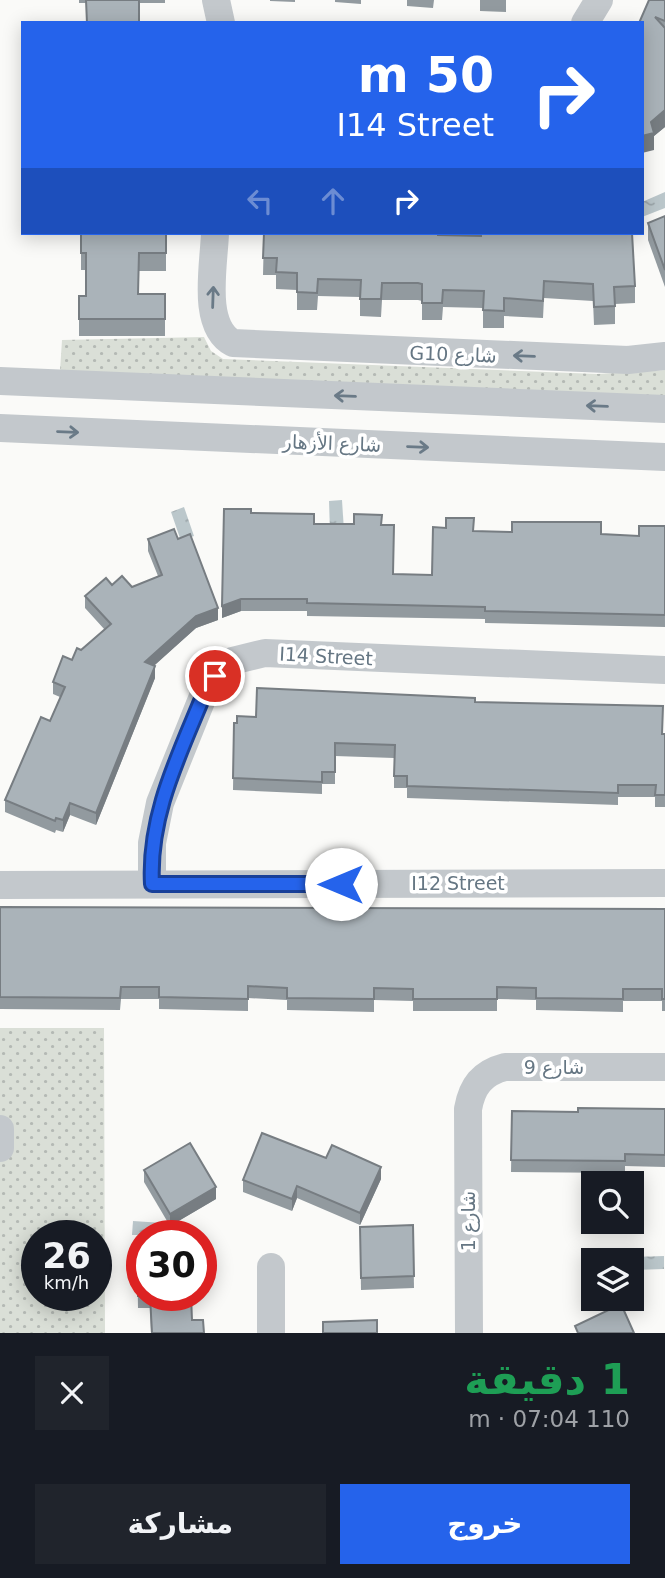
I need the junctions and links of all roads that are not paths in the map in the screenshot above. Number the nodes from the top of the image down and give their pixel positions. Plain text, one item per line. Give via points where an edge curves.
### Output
1 (216, 0) edge
2 (599, 0) edge
3 (612, 0) edge
4 (220, 21) edge
5 (587, 21) edge
6 (607, 21) edge
7 (215, 235) edge
8 (665, 356) edge
9 (0, 381) edge
10 (665, 409) edge
11 (0, 428) edge
12 (662, 456) edge
13 (665, 670) edge
14 (665, 883) edge
15 (152, 884) junction
16 (0, 885) edge
17 (665, 1067) edge
18 (468, 1109) joint
19 (0, 1129) edge
20 (0, 1148) edge
21 (271, 1267) dead end
22 (271, 1333) edge
23 (469, 1333) edge

1 - 4 street
2 - 5 street
3 - 6 street
8 -> 7 street, G10 شارع via 628,360 242,345 226,339 215,325
10 -> 9 street
11 -> 12 street, شارع الأزهار
13 - 15 street, I14 Street via 265,653 232,661 208,684 160,803 152,843
14 - 15 street, I12 Street
15 - 16 street, I12 Street
17 - 18 street, شارع 9 via 505,1067 478,1081
18 - 23 street, شارع 1
19 - 20 street
21 - 22 street

